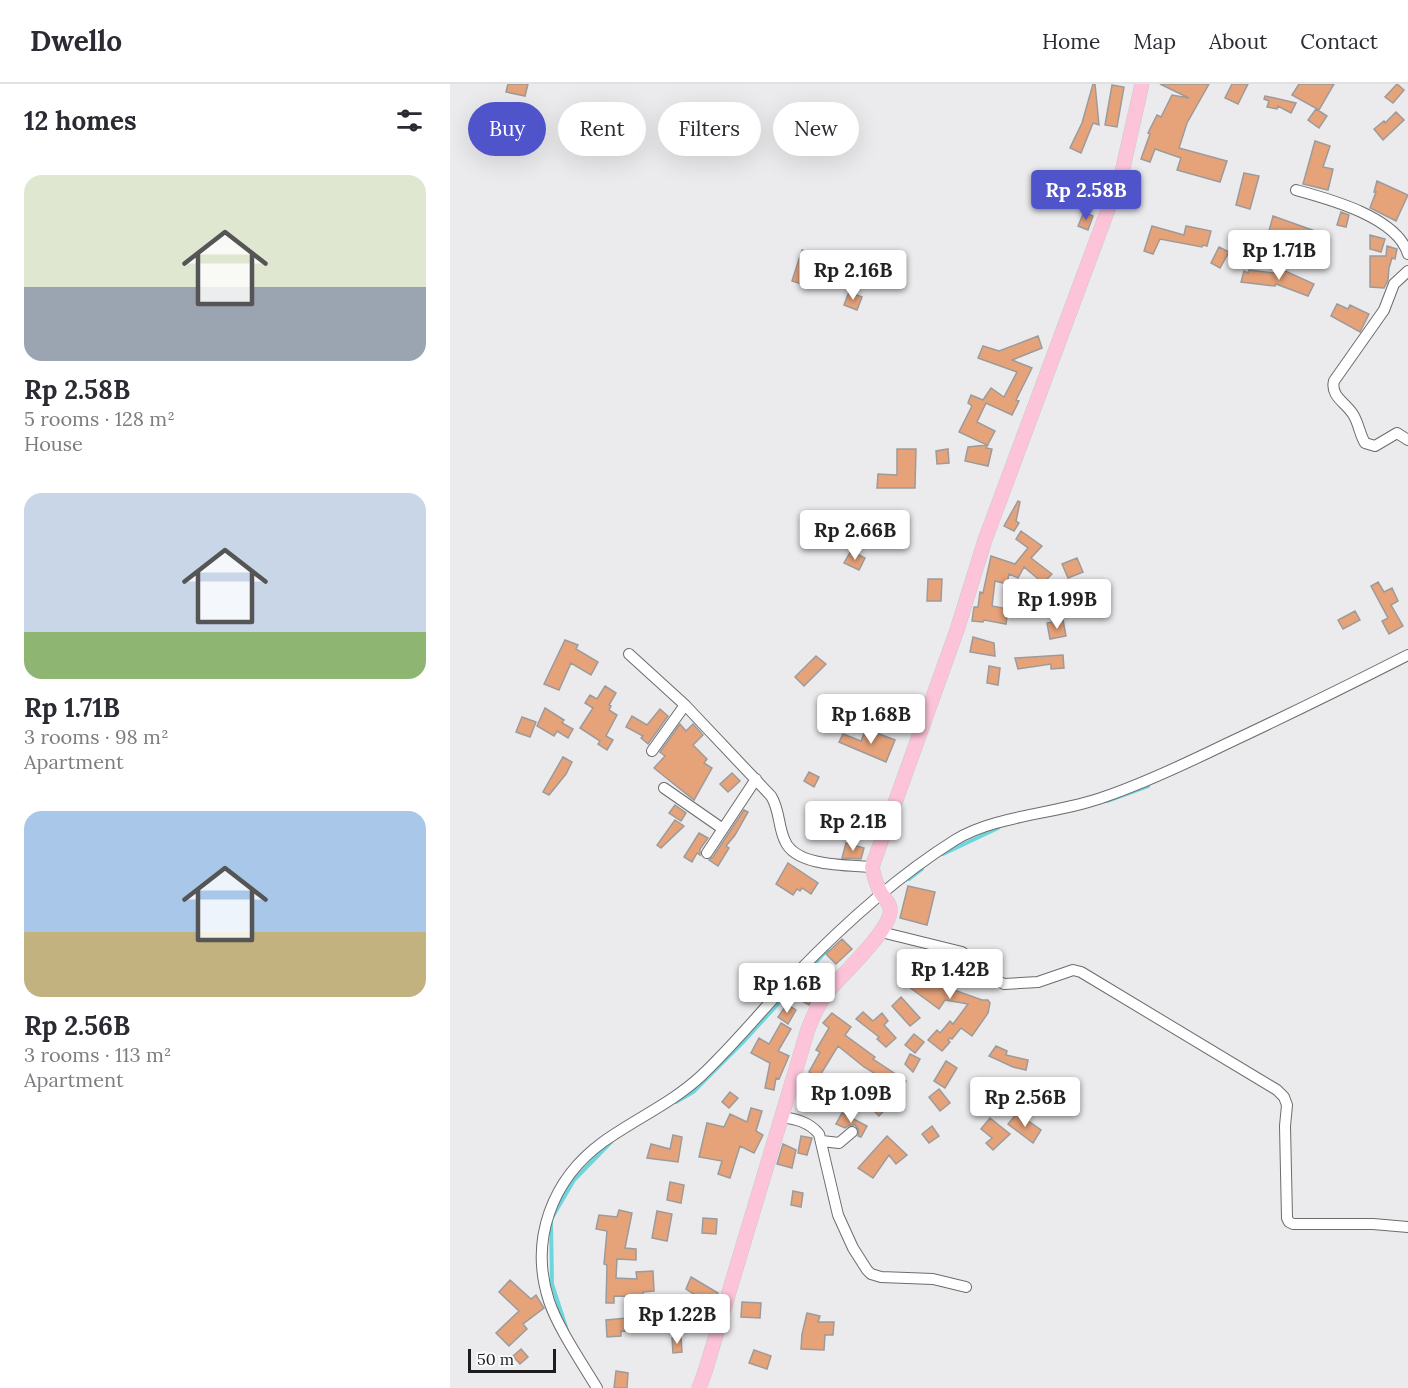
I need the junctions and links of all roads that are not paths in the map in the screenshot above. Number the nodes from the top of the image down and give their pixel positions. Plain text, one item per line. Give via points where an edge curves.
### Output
1 (1142, 84) edge
2 (1296, 190) dead end
3 (1408, 254) edge
4 (1408, 271) edge
5 (1408, 440) edge
6 (629, 654) dead end
7 (1408, 655) edge
8 (685, 705) junction
9 (652, 751) dead end
10 (756, 779) junction
11 (664, 788) dead end
12 (723, 829) junction
13 (707, 853) dead end
14 (872, 867) junction
15 (885, 899) junction
16 (881, 932) junction
17 (782, 1117) junction
18 (852, 1132) dead end
19 (822, 1141) junction
20 (1408, 1227) edge
21 (966, 1287) dead end
22 (597, 1388) edge
23 (699, 1388) edge

1 - 14 main road via 1122,172 988,529 957,630
2 - 3 street via 1375,220 1401,240
4 - 5 street via 1394,284 1384,310 1332,386 1355,418 1365,443 1375,446 1397,434
6 - 8 street
7 - 15 street via 1158,776 1076,807 973,831 918,866
8 - 9 street
8 - 10 street
10 - 12 street
10 - 14 street via 776,804 784,840 794,854 823,863
11 - 12 street
12 - 13 street
14 - 15 main road
15 - 16 main road via 889,918
15 - 22 street via 827,942 701,1076 680,1094 599,1145 565,1182 551,1205 542,1236 549,1301
16 - 17 main road via 816,1009
16 - 20 street via 962,952 1004,984 1038,981 1073,970 1081,972 1284,1097 1288,1222
17 - 19 street via 806,1124
17 - 23 main road
18 - 19 street via 839,1143
19 - 21 street via 835,1204 846,1235 867,1270 881,1277 933,1279

